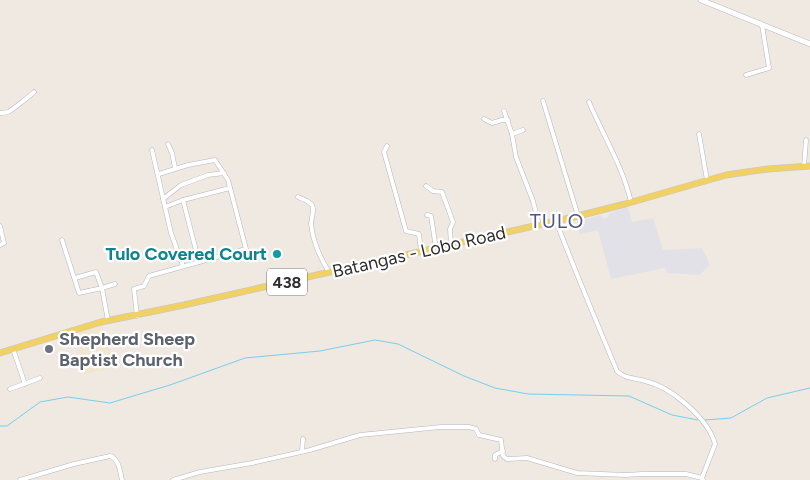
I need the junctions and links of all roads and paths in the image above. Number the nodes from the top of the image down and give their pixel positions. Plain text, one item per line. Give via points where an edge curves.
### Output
1 (701, 0) edge
2 (762, 25) junction
3 (810, 44) edge
4 (746, 75) dead end
5 (34, 92) dead end
6 (543, 101) dead end
7 (589, 102) dead end
8 (0, 112) edge
9 (504, 112) dead end
10 (484, 118) dead end
11 (508, 120) junction
12 (523, 130) dead end
13 (512, 134) junction
14 (699, 134) dead end
15 (806, 140) dead end
16 (168, 144) dead end
17 (387, 146) dead end
18 (152, 150) dead end
19 (807, 167) edge
20 (175, 168) junction
21 (224, 173) junction
22 (159, 174) junction
23 (707, 180) junction
24 (426, 186) dead end
25 (230, 188) junction
26 (298, 197) dead end
27 (163, 199) junction
28 (183, 200) junction
29 (631, 202) junction
30 (166, 207) junction
31 (427, 215) dead end
32 (578, 216) junction
33 (556, 221) junction
34 (539, 225) junction
35 (0, 226) edge
36 (62, 240) dead end
37 (0, 245) edge
38 (452, 245) junction
39 (436, 248) junction
40 (420, 251) junction
41 (199, 262) junction
42 (183, 266) junction
43 (329, 272) junction
44 (75, 278) junction
45 (115, 284) dead end
46 (102, 288) junction
47 (137, 316) junction
48 (108, 321) junction
49 (13, 349) junction
50 (0, 353) edge
51 (40, 378) dead end
52 (25, 384) junction
53 (10, 388) dead end
54 (303, 439) dead end
55 (302, 451) junction
56 (503, 451) junction
57 (495, 459) dead end
58 (702, 479) edge
59 (20, 480) edge
60 (122, 480) edge
61 (172, 480) edge

1 - 2 street
2 - 3 street
2 - 4 street via 769,68
5 - 8 street via 11,111
6 - 32 street
7 - 29 street via 621,170
9 - 11 street
10 - 11 street via 492,123
11 - 13 street
12 - 13 street
13 - 34 street via 516,157
14 - 23 street
15 - 19 street
16 - 20 street
17 - 40 street via 384,152 406,231 419,234
18 - 22 street
19 - 23 main road, Batangas - Lobo Road / 438 via 746,172
20 - 21 street via 213,160 218,162
20 - 22 street
21 - 25 street
21 - 27 street via 182,185
22 - 27 street
23 - 29 main road, Batangas - Lobo Road / 438
24 - 38 street via 442,192 453,222 450,229
25 - 28 street
25 - 41 street via 246,250
26 - 43 street via 313,207 313,233 320,257
27 - 30 street
28 - 30 street
28 - 41 street
29 - 32 main road, Batangas - Lobo Road / 438
30 - 42 street
31 - 39 street via 431,216
32 - 33 main road, Batangas - Lobo Road / 438
33 - 34 main road, Batangas - Lobo Road / 438
33 - 58 street via 617,371 633,379 647,381 678,397 709,428 715,444
34 - 38 main road, Batangas - Lobo Road / 438
35 - 37 street via 4,243
36 - 44 street
38 - 39 main road, Batangas - Lobo Road / 438
39 - 40 main road, Batangas - Lobo Road / 438
40 - 43 main road, Batangas - Lobo Road / 438
41 - 42 street
42 - 47 street via 149,276 144,286 134,289
43 - 47 main road, Batangas - Lobo Road / 438
44 - 46 street via 96,272
44 - 46 street via 80,294
45 - 46 street
46 - 48 street
47 - 48 main road, Batangas - Lobo Road / 438
48 - 49 main road, Batangas - Lobo Road / 438
49 - 50 main road, Batangas - Lobo Road / 438
49 - 52 street
51 - 52 street
52 - 53 street
54 - 55 street
55 - 56 street via 360,435 469,427 476,429 479,435 499,438
55 - 61 street
56 - 57 street via 495,455
56 - 58 street via 507,459 527,458 577,473 686,474
59 - 60 street via 110,456 116,461

